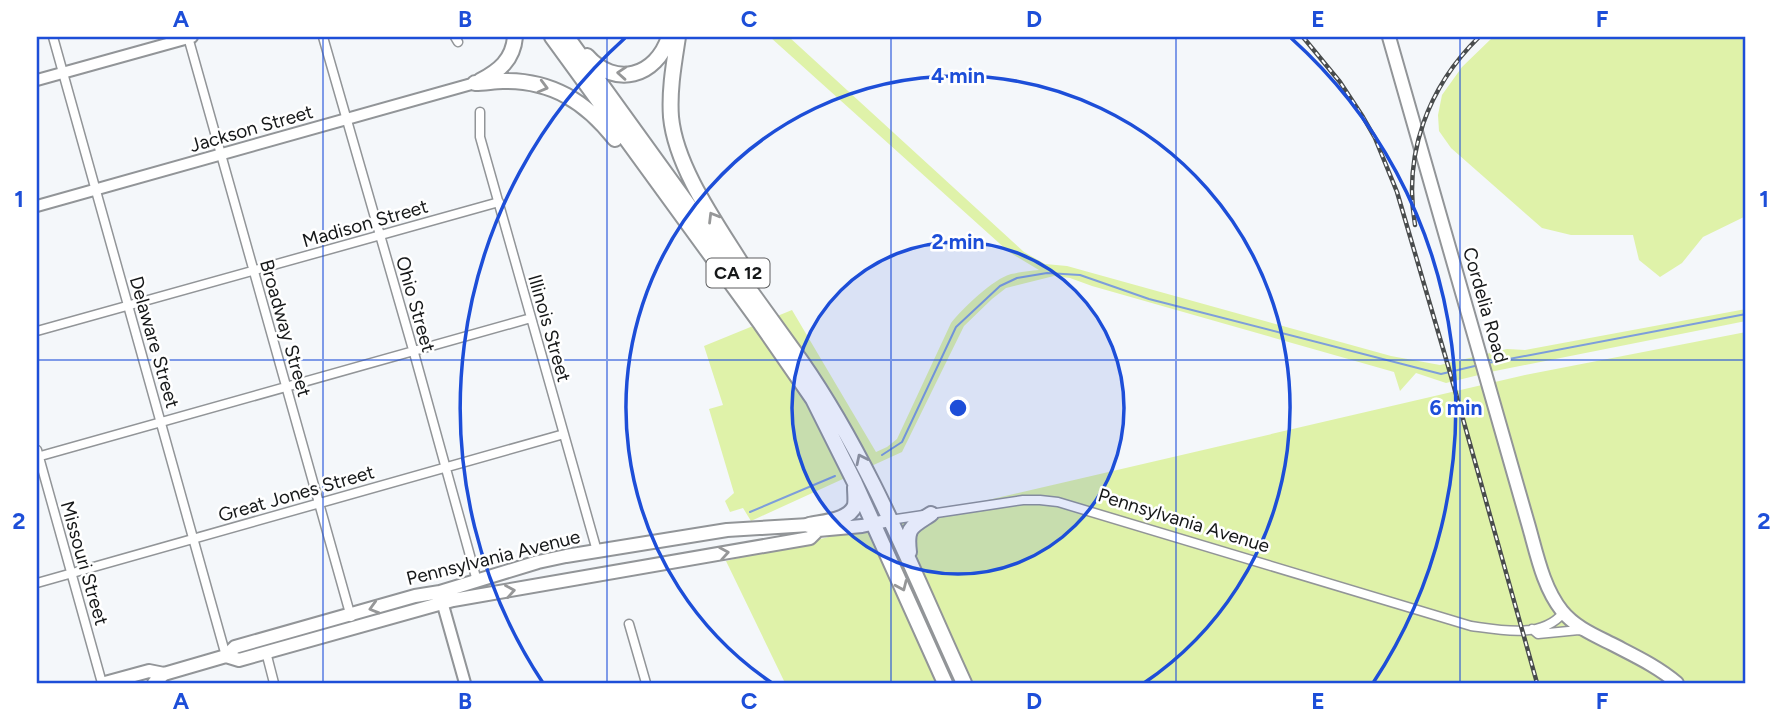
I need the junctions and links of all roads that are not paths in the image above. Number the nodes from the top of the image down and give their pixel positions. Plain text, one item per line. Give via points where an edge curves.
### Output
1 (53, 37) edge
2 (189, 37) edge
3 (323, 37) edge
4 (514, 37) edge
5 (552, 37) edge
6 (569, 37) edge
7 (669, 37) edge
8 (678, 37) edge
9 (1389, 37) edge
10 (63, 73) junction
11 (37, 80) edge
12 (475, 83) junction
13 (480, 112) dead end
14 (347, 119) junction
15 (221, 155) junction
16 (96, 190) junction
17 (499, 202) junction
18 (37, 206) edge
19 (380, 235) junction
20 (708, 251) junction
21 (254, 271) junction
22 (128, 305) junction
23 (531, 318) junction
24 (771, 319) junction
25 (37, 331) edge
26 (413, 351) junction
27 (286, 387) junction
28 (161, 422) junction
29 (564, 434) junction
30 (37, 455) edge
31 (446, 467) junction
32 (855, 483) junction
33 (320, 503) junction
34 (931, 514) junction
35 (890, 520) junction
36 (874, 524) junction
37 (813, 528) junction
38 (194, 538) junction
39 (597, 551) junction
40 (910, 564) junction
41 (71, 573) junction
42 (477, 581) junction
43 (37, 583) edge
44 (441, 597) junction
45 (1563, 613) junction
46 (353, 621) junction
47 (629, 624) dead end
48 (1532, 629) junction
49 (1587, 632) junction
50 (266, 652) junction
51 (226, 656) junction
52 (162, 680) edge
53 (104, 683) edge
54 (274, 683) edge
55 (465, 683) edge
56 (646, 683) edge
57 (945, 683) edge
58 (964, 683) edge
59 (1677, 683) edge

1 - 10 street, Delaware Street
2 - 10 street
2 - 15 street, Broadway Street
3 - 14 street, Ohio Street
4 - 12 highway via 506,62
5 - 20 highway, CA 12
7 -> 6 highway via 654,64 631,75 604,70
6 - 24 highway, CA 12
24 -> 8 highway via 678,150 671,120
9 - 45 main road, Cordelia Road via 1542,569
10 - 11 street
10 - 16 street, Delaware Street
12 - 14 street, Jackson Street
12 -> 20 highway via 538,85 565,94 591,111 687,232
13 - 17 street, Illinois Street via 480,137
14 - 15 street, Jackson Street
14 - 19 street, Ohio Street
15 - 16 street, Jackson Street
15 - 21 street, Broadway Street
16 - 18 street, Jackson Street
16 - 22 street, Delaware Street
17 - 19 street, Madison Street
17 - 23 street, Illinois Street
19 - 21 street, Madison Street
19 - 26 street, Ohio Street
20 - 32 highway, CA 12 via 813,399
21 - 22 street, Madison Street
21 - 27 street, Broadway Street
22 - 25 street, Madison Street
22 - 28 street, Delaware Street
23 - 26 street
23 - 29 street, Illinois Street
35 -> 24 highway, CA 12 via 838,415
26 - 27 street
26 - 31 street, Ohio Street
27 - 28 street
27 - 33 street, Broadway Street
28 - 30 street
28 - 38 street, Delaware Street
29 - 31 street, Great Jones Street
29 - 39 street, Illinois Street
30 - 41 street, Missouri Street
31 - 33 street, Great Jones Street
31 - 42 street, Ohio Street
32 - 36 highway, CA 12
32 - 37 highway via 851,512
33 - 38 street, Great Jones Street
33 - 46 street, Broadway Street
34 - 35 street, Pennsylvania Avenue
34 - 40 highway via 907,536
34 - 48 street, Pennsylvania Avenue via 1023,500 1058,502 1471,626
35 - 36 main road, Pennsylvania Avenue
35 - 40 highway, CA 12
36 - 37 main road, Pennsylvania Avenue
36 -> 57 highway, CA 12
37 - 39 main road, Pennsylvania Avenue via 727,530
44 -> 37 main road, Pennsylvania Avenue via 810,538
38 - 41 street, Great Jones Street
38 - 51 street, Delaware Street
39 - 42 main road, Pennsylvania Avenue via 538,562
40 - 58 highway, CA 12
41 - 43 street, Great Jones Street
41 - 53 street, Missouri Street
42 - 44 main road, Pennsylvania Avenue
44 - 46 main road, Pennsylvania Avenue via 415,596
44 - 55 street
45 - 48 street, Pennsylvania Avenue via 1549,625
45 - 49 main road, Cordelia Road
46 - 50 main road, Pennsylvania Avenue
46 - 51 main road, Pennsylvania Avenue via 235,646
47 - 56 street
48 - 49 street, Pennsylvania Avenue via 1538,634
49 - 59 main road, Cordelia Road via 1649,663
50 - 51 main road, Pennsylvania Avenue via 239,660
50 - 54 street
51 - 52 main road, Pennsylvania Avenue
52 - 53 main road, Pennsylvania Avenue via 149,671

